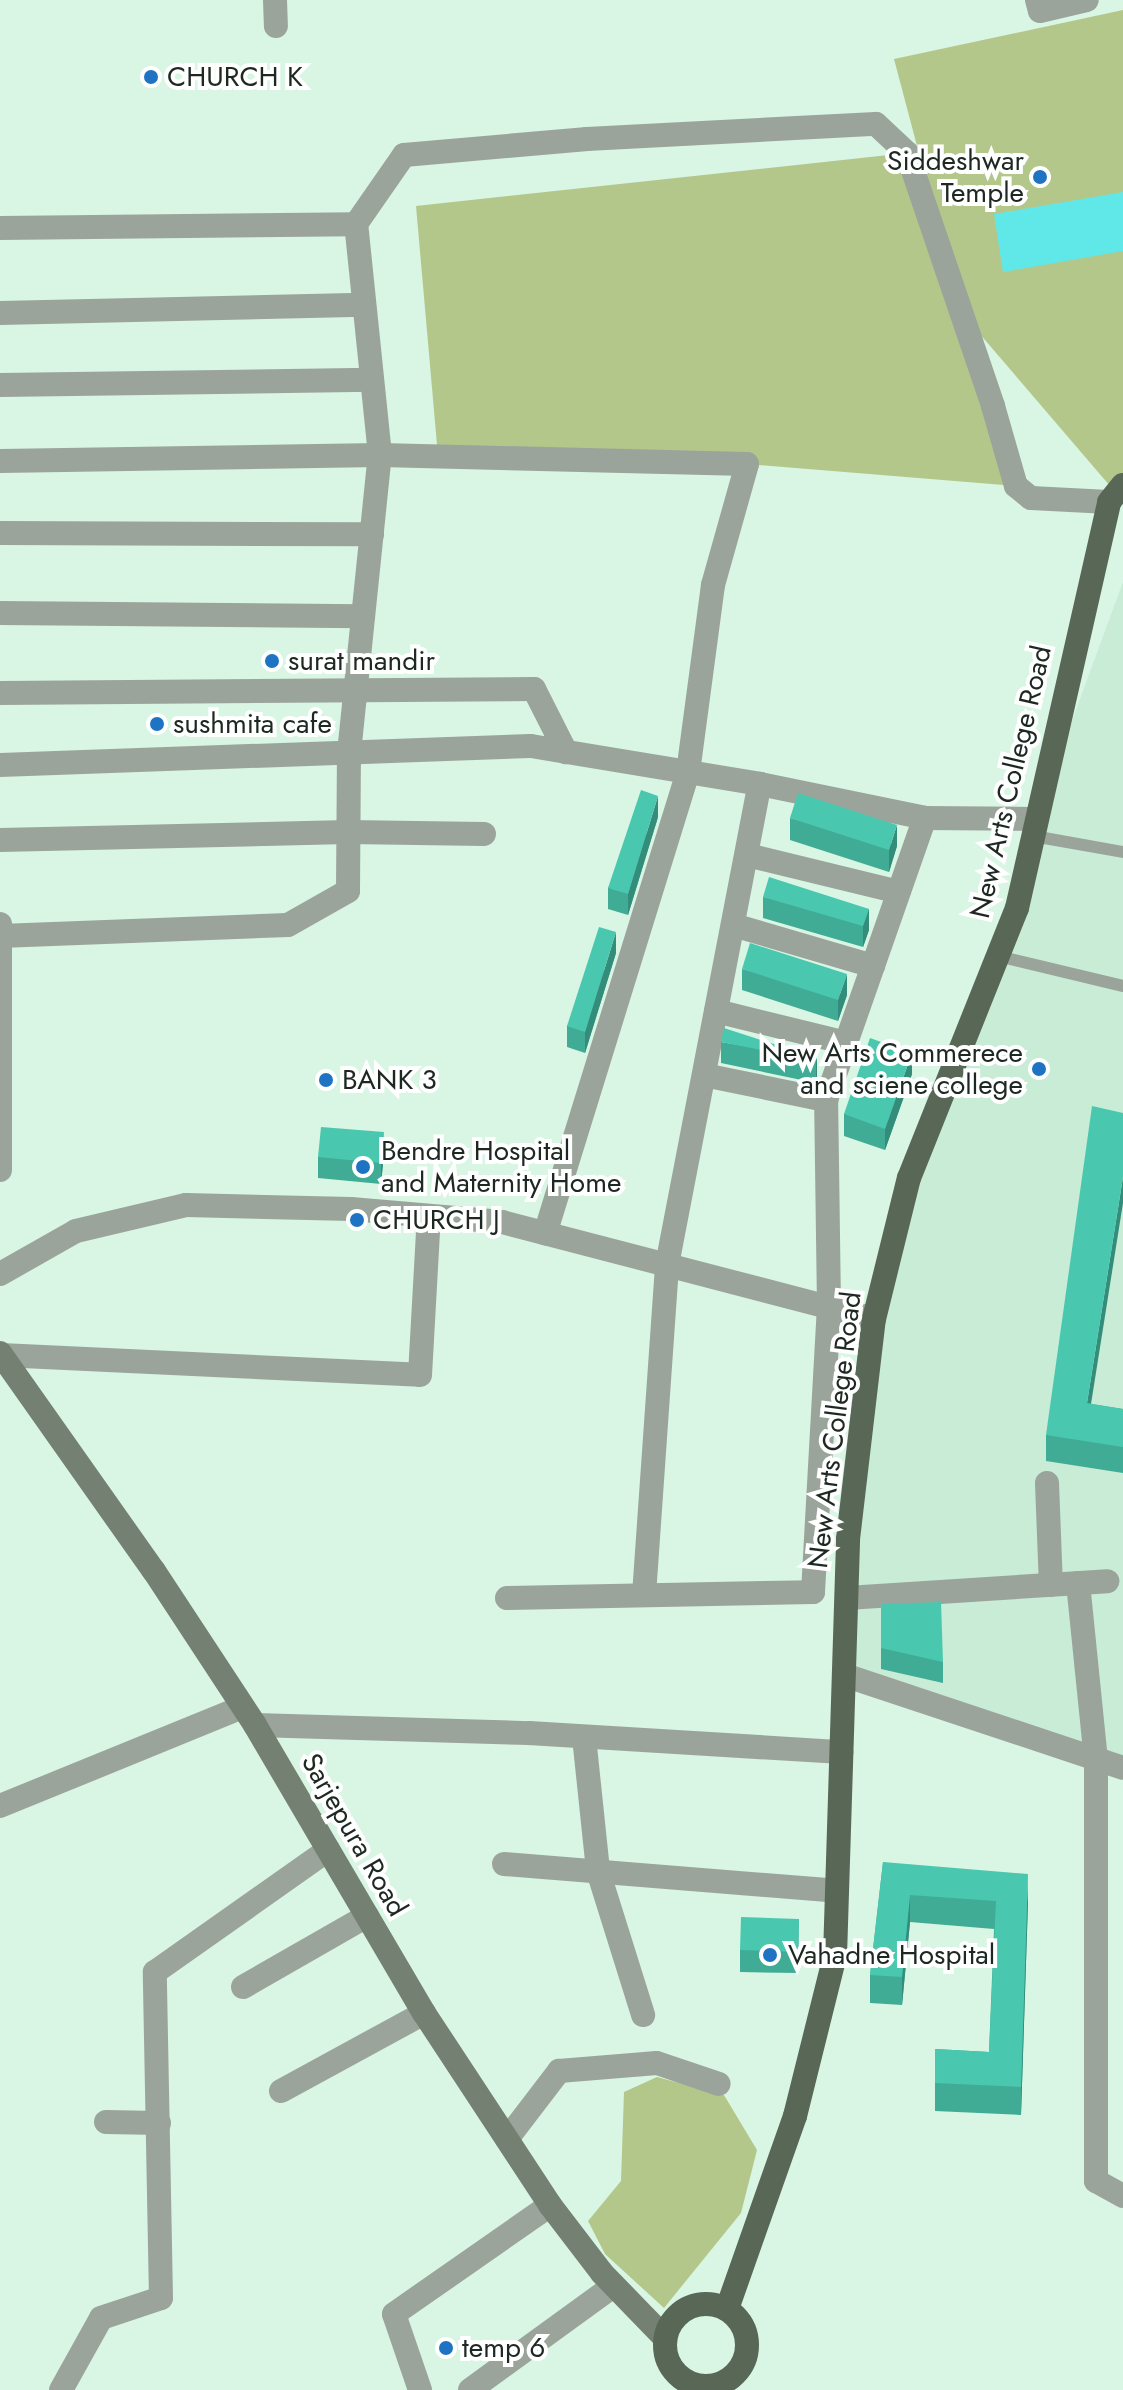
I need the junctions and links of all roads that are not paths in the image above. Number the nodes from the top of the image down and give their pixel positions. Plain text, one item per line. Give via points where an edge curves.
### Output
1 (275, 0) edge
2 (1037, 0) edge
3 (1087, 0) edge
4 (276, 26) dead end
5 (356, 224) junction
6 (0, 228) edge
7 (364, 305) junction
8 (0, 313) edge
9 (372, 380) junction
10 (0, 385) edge
11 (380, 455) junction
12 (0, 461) edge
13 (1116, 494) edge
14 (0, 533) edge
15 (372, 534) junction
16 (0, 613) edge
17 (363, 616) junction
18 (356, 689) junction
19 (0, 693) edge
20 (566, 752) junction
21 (349, 753) junction
22 (0, 765) edge
23 (688, 772) junction
24 (760, 784) junction
25 (925, 818) junction
26 (1035, 828) junction
27 (348, 832) junction
28 (484, 834) dead end
29 (0, 840) edge
30 (1123, 852) edge
31 (747, 855) junction
32 (899, 892) junction
33 (0, 924) edge
34 (733, 925) junction
35 (0, 936) edge
36 (998, 956) junction
37 (873, 966) junction
38 (1123, 986) edge
39 (716, 1011) junction
40 (846, 1043) junction
41 (704, 1075) junction
42 (826, 1100) junction
43 (0, 1170) edge
44 (429, 1216) junction
45 (545, 1233) junction
46 (667, 1265) junction
47 (0, 1274) edge
48 (829, 1307) junction
49 (874, 1319) junction
50 (0, 1354) edge
51 (1047, 1483) dead end
52 (1107, 1581) dead end
53 (1078, 1583) junction
54 (1051, 1585) junction
55 (644, 1595) junction
56 (507, 1598) dead end
57 (847, 1598) junction
58 (844, 1675) junction
59 (249, 1716) junction
60 (584, 1737) junction
61 (841, 1752) junction
62 (1096, 1759) junction
63 (1123, 1768) edge
64 (0, 1806) edge
65 (328, 1850) junction
66 (504, 1864) dead end
67 (598, 1871) junction
68 (837, 1891) junction
69 (367, 1916) junction
70 (243, 1987) dead end
71 (424, 2013) junction
72 (643, 2015) dead end
73 (719, 2084) dead end
74 (281, 2091) dead end
75 (106, 2122) dead end
76 (159, 2123) junction
77 (507, 2139) junction
78 (1123, 2196) edge
79 (550, 2205) junction
80 (613, 2286) junction
81 (727, 2309) junction
82 (665, 2338) junction
83 (725, 2386) edge
84 (695, 2387) edge
85 (61, 2390) edge
86 (420, 2390) edge
87 (470, 2390) edge

1 - 4 street
2 - 3 street via 1040,11
5 - 6 street
5 - 7 street
5 - 13 street via 404,155 876,124 907,153 1016,486 1031,498
7 - 8 street
7 - 9 street
9 - 10 street
9 - 11 street
11 - 12 street
11 - 15 street
11 - 23 street via 747,464 713,585
13 - 26 main road, New Arts College Road
14 - 15 street
15 - 17 street
16 - 17 street
17 - 18 street
18 - 19 street
18 - 20 street via 534,689
18 - 21 street
20 - 21 street via 531,746
20 - 23 street
21 - 22 street
21 - 27 street
23 - 24 street
23 - 45 street
24 - 25 street
24 - 31 street
25 - 26 street
25 - 32 street
26 - 30 lane
26 - 36 main road, New Arts College Road via 1017,908
27 - 28 street
27 - 29 street
27 - 35 street via 348,891 288,925
31 - 32 street
31 - 34 street
32 - 37 street
33 - 35 street
34 - 37 street
34 - 39 street
35 - 43 street
36 - 38 lane
36 - 49 main road, New Arts College Road via 909,1178
37 - 40 street
39 - 40 street
39 - 41 street
40 - 42 street
41 - 42 street
41 - 46 street
42 - 48 street
44 - 45 street via 502,1222
44 - 47 street via 186,1205 76,1231
44 - 50 street via 420,1375
45 - 46 street
46 - 48 street
46 - 55 street
48 - 49 street
48 - 55 street via 813,1592
49 - 57 main road, New Arts College Road via 848,1539
50 - 59 street, Sarjepura Road
51 - 54 street
52 - 53 street
53 - 54 street
53 - 62 street
54 - 57 street
55 - 56 street
57 - 58 main road, New Arts College Road
58 - 61 main road, New Arts College Road
58 - 62 street
59 - 60 street
59 - 64 street
59 - 65 street, Sarjepura Road
60 - 61 street
60 - 67 street
61 - 68 main road, New Arts College Road
62 - 63 street
62 - 78 street via 1096,2181
65 - 69 street, Sarjepura Road
65 - 76 street via 155,1972
66 - 67 street
67 - 68 street
67 - 72 street
68 - 81 main road, New Arts College Road via 835,1956 795,2116
69 - 70 street
69 - 71 street, Sarjepura Road
71 - 74 street
71 - 77 street, Sarjepura Road
73 - 77 street via 657,2063 559,2071
75 - 76 street
76 - 85 street via 161,2298 101,2318
77 - 79 street, Sarjepura Road
79 - 80 street, Sarjepura Road
79 - 86 street via 394,2314
80 - 82 street, Sarjepura Road
80 - 87 street
81 - 82 main road via 708,2304 688,2308 673,2320
81 - 83 main road via 746,2335 747,2352
82 - 84 main road via 672,2367
83 - 84 main road

